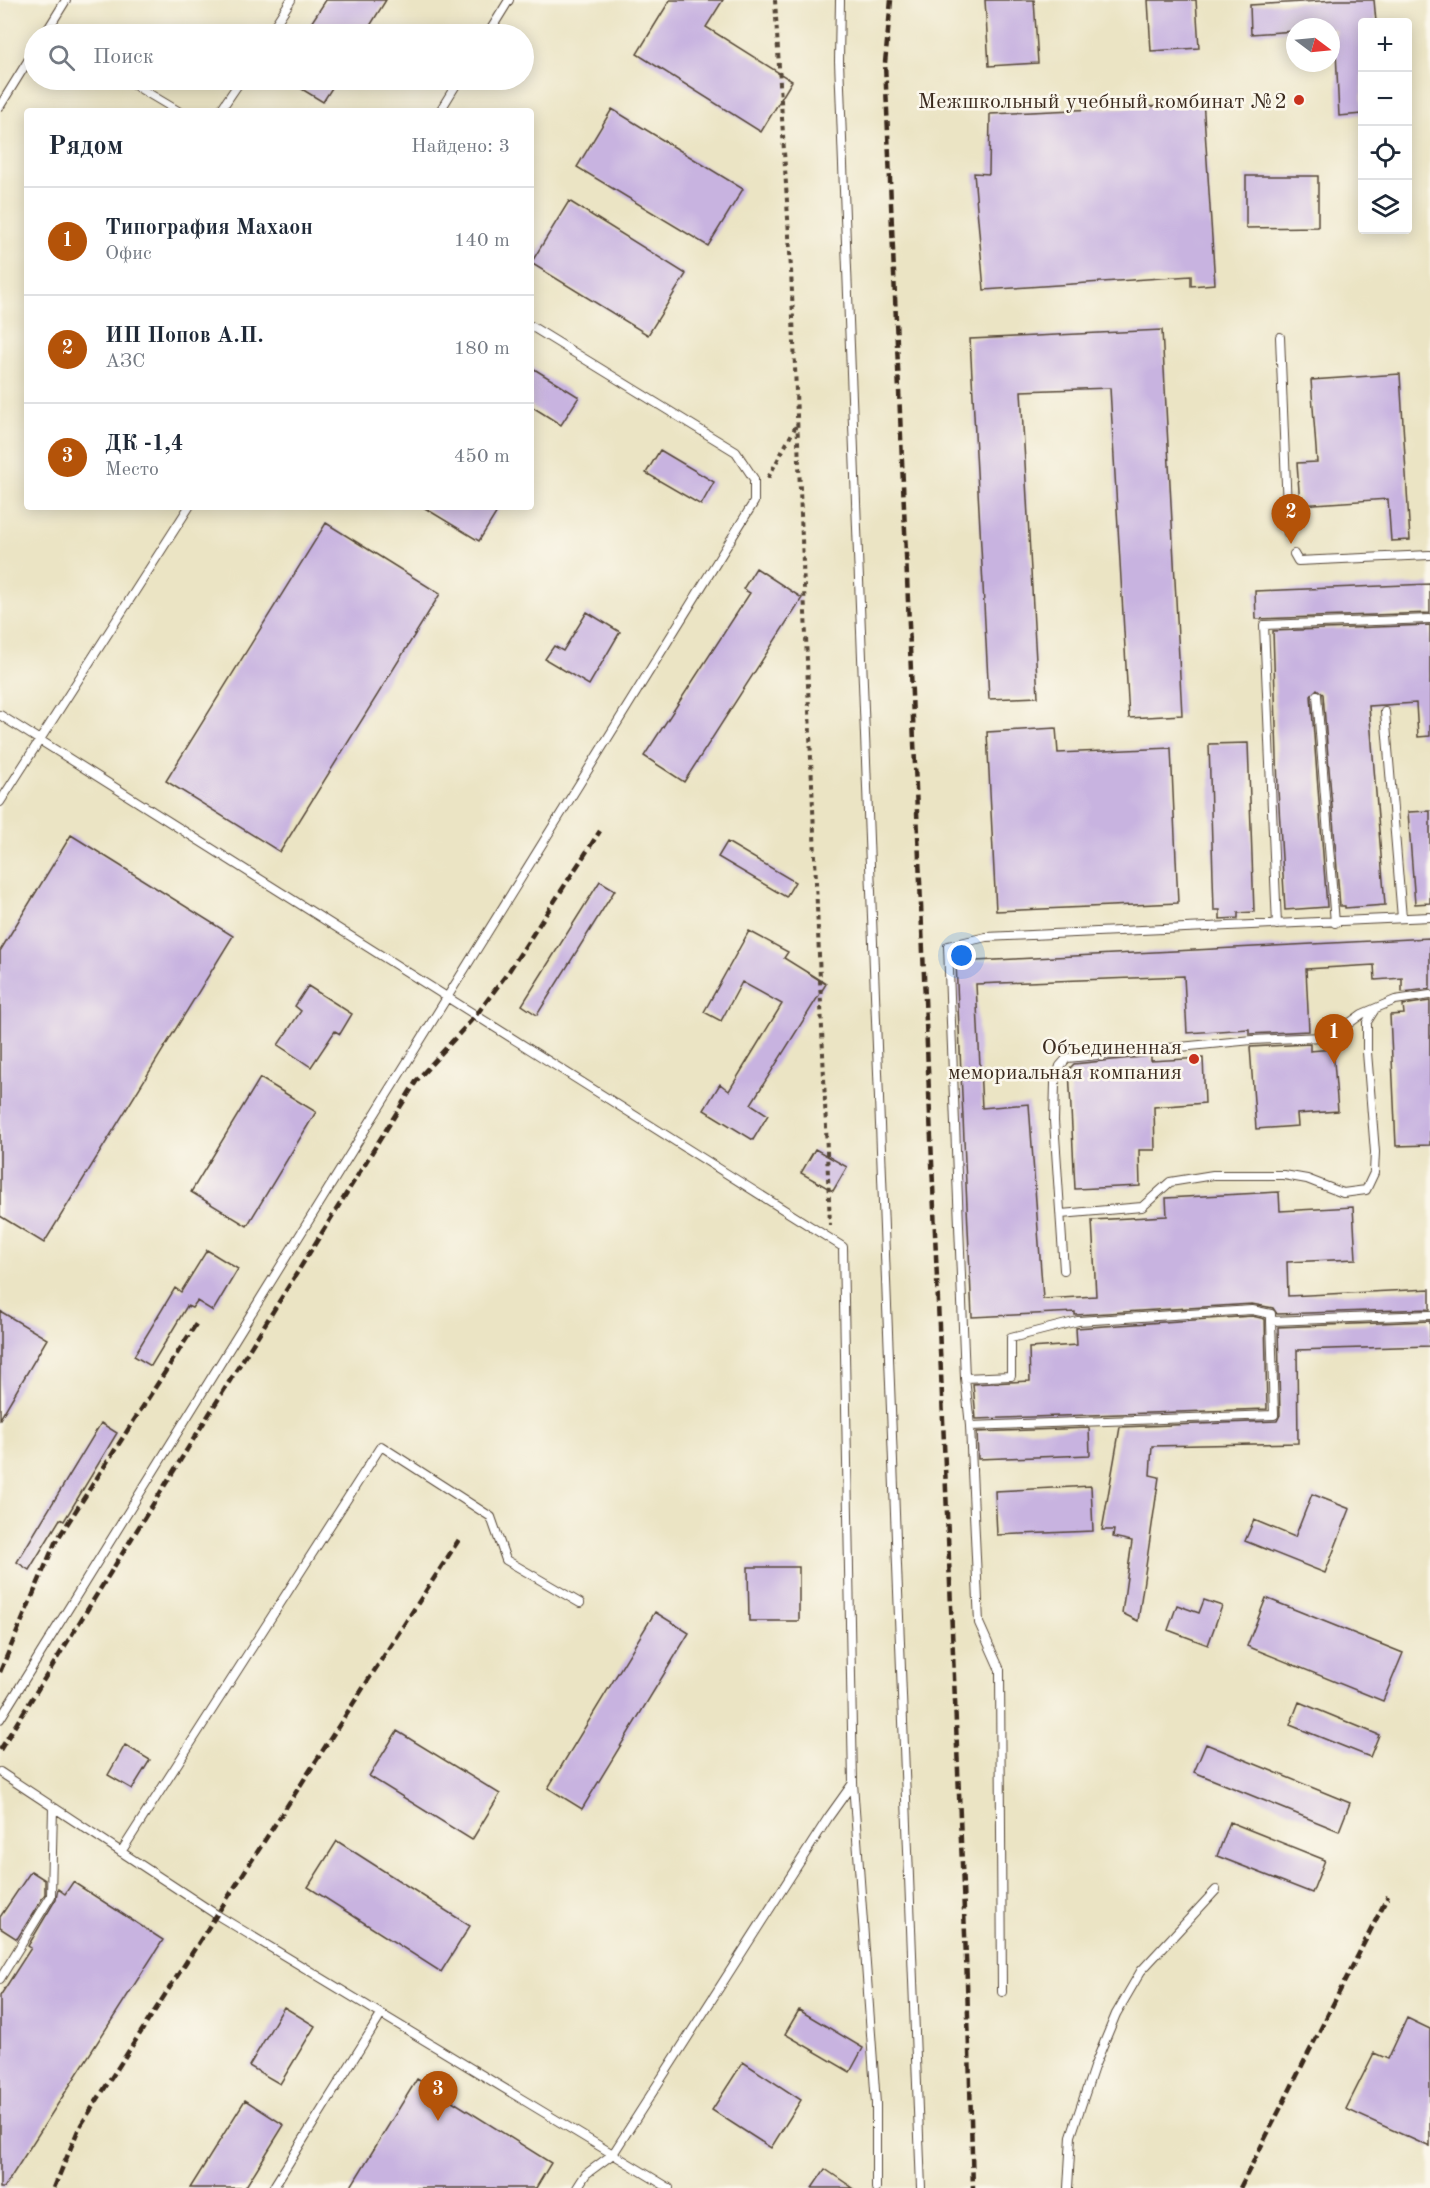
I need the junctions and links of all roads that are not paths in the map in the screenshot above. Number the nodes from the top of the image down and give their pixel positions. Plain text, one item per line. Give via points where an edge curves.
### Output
1 (66, 0) edge
2 (291, 0) edge
3 (509, 0) edge
4 (840, 0) edge
5 (53, 24) edge
6 (275, 24) edge
7 (494, 24) edge
8 (24, 67) edge
9 (143, 90) edge
10 (234, 90) edge
11 (453, 90) edge
12 (0, 106) edge
13 (173, 108) edge
14 (222, 108) edge
15 (442, 108) edge
16 (534, 328) edge
17 (1280, 337) dead end
18 (187, 510) edge
19 (1288, 533) dead end
20 (1294, 554) dead end
21 (1430, 555) edge
22 (1430, 619) edge
23 (1317, 695) dead end
24 (1385, 711) dead end
25 (0, 716) edge
26 (40, 740) junction
27 (0, 802) edge
28 (1430, 917) edge
29 (1402, 918) junction
30 (1335, 923) junction
31 (1276, 925) junction
32 (1430, 994) edge
33 (448, 998) junction
34 (1375, 1008) junction
35 (1060, 1214) junction
36 (1064, 1269) dead end
37 (1430, 1315) edge
38 (1271, 1321) junction
39 (965, 1378) junction
40 (970, 1426) junction
41 (580, 1603) dead end
42 (0, 1719) edge
43 (0, 1772) edge
44 (853, 1783) junction
45 (53, 1807) junction
46 (121, 1852) junction
47 (1216, 1890) dead end
48 (0, 1979) edge
49 (1002, 1992) dead end
50 (381, 2015) junction
51 (613, 2154) junction
52 (273, 2188) edge
53 (577, 2188) edge
54 (669, 2188) edge
55 (876, 2188) edge
56 (921, 2188) edge
57 (1068, 2188) edge

1 - 5 lane
2 - 6 lane
3 - 7 lane
4 - 56 lane
8 - 12 lane
9 - 13 lane
10 - 14 lane
11 - 15 lane
16 - 33 lane via 736,452 754,479 754,502
17 - 19 lane
18 - 26 lane
20 - 21 lane via 1298,561
22 - 31 lane via 1264,625
23 - 30 lane
24 - 29 lane
25 - 26 lane
26 - 27 lane
26 - 33 lane
28 - 29 lane
29 - 30 lane
30 - 31 lane
31 - 39 lane via 986,937 948,946
32 - 34 lane
33 - 42 lane
33 - 44 lane via 843,1247
34 - 35 lane via 1323,1037 1067,1058 1055,1083
34 - 35 lane via 1368,1022 1366,1052 1375,1162 1366,1190 1343,1193 1284,1175 1213,1175 1170,1182 1142,1207
35 - 36 lane
37 - 38 lane
38 - 39 lane via 1271,1314 1252,1310 1078,1321 1011,1338 1011,1376
38 - 40 lane via 1274,1415
39 - 40 lane
40 - 49 lane via 980,1623 1000,1670
41 - 46 lane via 506,1560 491,1517 381,1446
43 - 45 lane
44 - 51 lane
44 - 55 lane via 876,2104
45 - 46 lane
45 - 48 lane via 51,1896
46 - 50 lane
47 - 57 lane via 1141,1971 1116,2014 1071,2136
50 - 51 lane
50 - 52 lane
51 - 53 lane via 586,2174
51 - 54 lane

